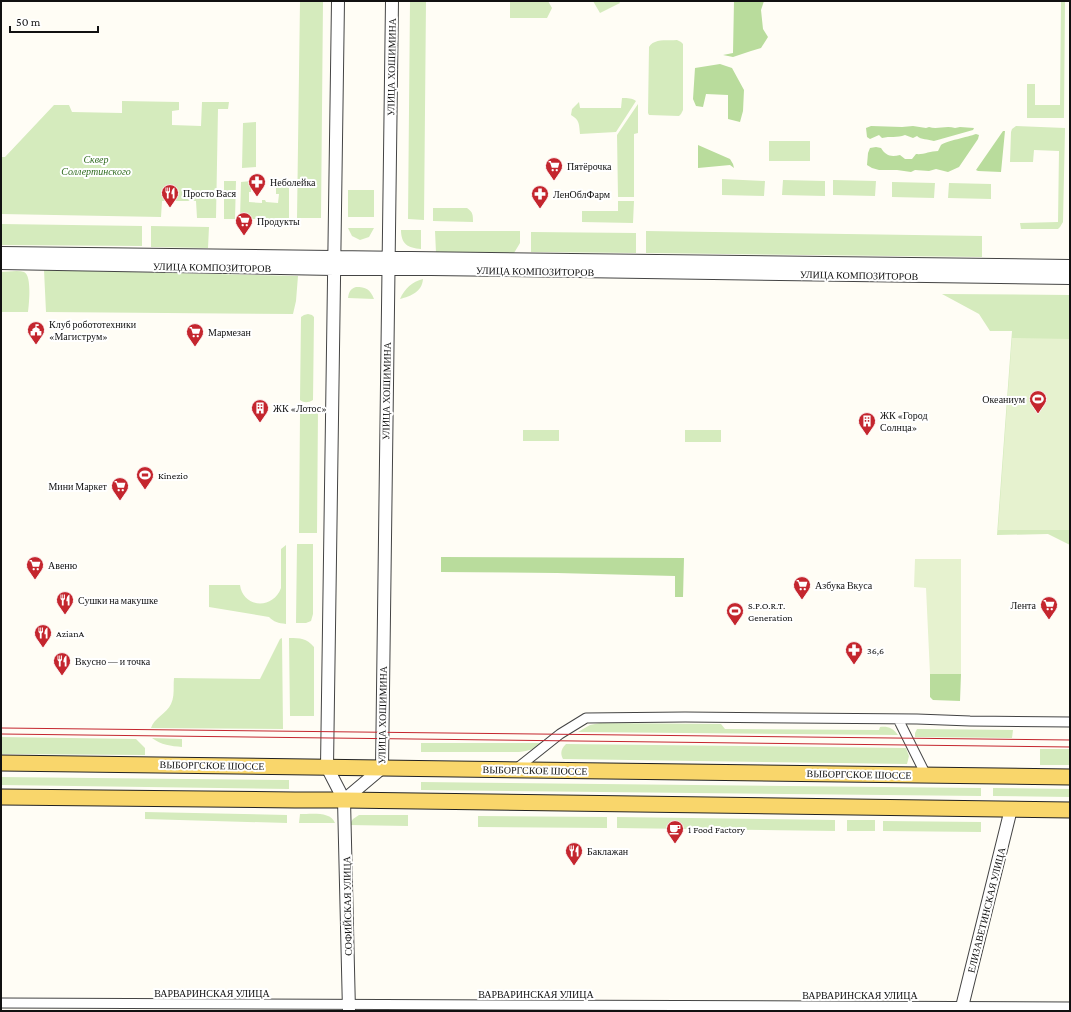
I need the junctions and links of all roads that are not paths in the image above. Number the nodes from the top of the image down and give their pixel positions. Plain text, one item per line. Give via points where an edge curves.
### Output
1 (338, 1) edge
2 (392, 1) edge
3 (1, 253) edge
4 (1, 263) edge
5 (334, 263) junction
6 (388, 263) junction
7 (1070, 266) edge
8 (1070, 278) edge
9 (898, 719) junction
10 (1070, 722) edge
11 (1, 763) edge
12 (327, 767) junction
13 (382, 768) junction
14 (516, 770) junction
15 (926, 775) junction
16 (1070, 777) edge
17 (1, 797) edge
18 (344, 800) junction
19 (1011, 810) junction
20 (1070, 810) edge
21 (1, 1003) edge
22 (1070, 1007) edge
23 (349, 1008) edge
24 (962, 1009) edge

1 - 5 street
2 - 6 street, УЛИЦА ХОШИМИНА
3 - 5 street, УЛИЦА КОМПОЗИТОРОВ
4 - 5 street, УЛИЦА КОМПОЗИТОРОВ
5 - 6 street, УЛИЦА КОМПОЗИТОРОВ
5 - 12 street
6 - 7 street, УЛИЦА КОМПОЗИТОРОВ
6 - 8 street, УЛИЦА КОМПОЗИТОРОВ
6 - 13 street, УЛИЦА ХОШИМИНА
9 - 10 street
9 - 14 street via 586,718 551,741
9 - 15 street
11 - 12 main road, ВЫБОРГСКОЕ ШОССЕ
12 - 13 main road, ВЫБОРГСКОЕ ШОССЕ
12 - 18 street
13 - 14 main road, ВЫБОРГСКОЕ ШОССЕ
13 - 18 street, УЛИЦА ХОШИМИНА
14 - 15 main road, ВЫБОРГСКОЕ ШОССЕ
15 - 16 main road, ВЫБОРГСКОЕ ШОССЕ
17 - 18 main road
18 - 19 main road
18 - 23 street, СОФИЙСКАЯ УЛИЦА
19 - 20 main road
19 - 24 street, ЕЛИЗАВЕТИНСКАЯ УЛИЦА
21 - 23 street, ВАРВАРИНСКАЯ УЛИЦА
22 - 24 street, ВАРВАРИНСКАЯ УЛИЦА
23 - 24 street, ВАРВАРИНСКАЯ УЛИЦА

